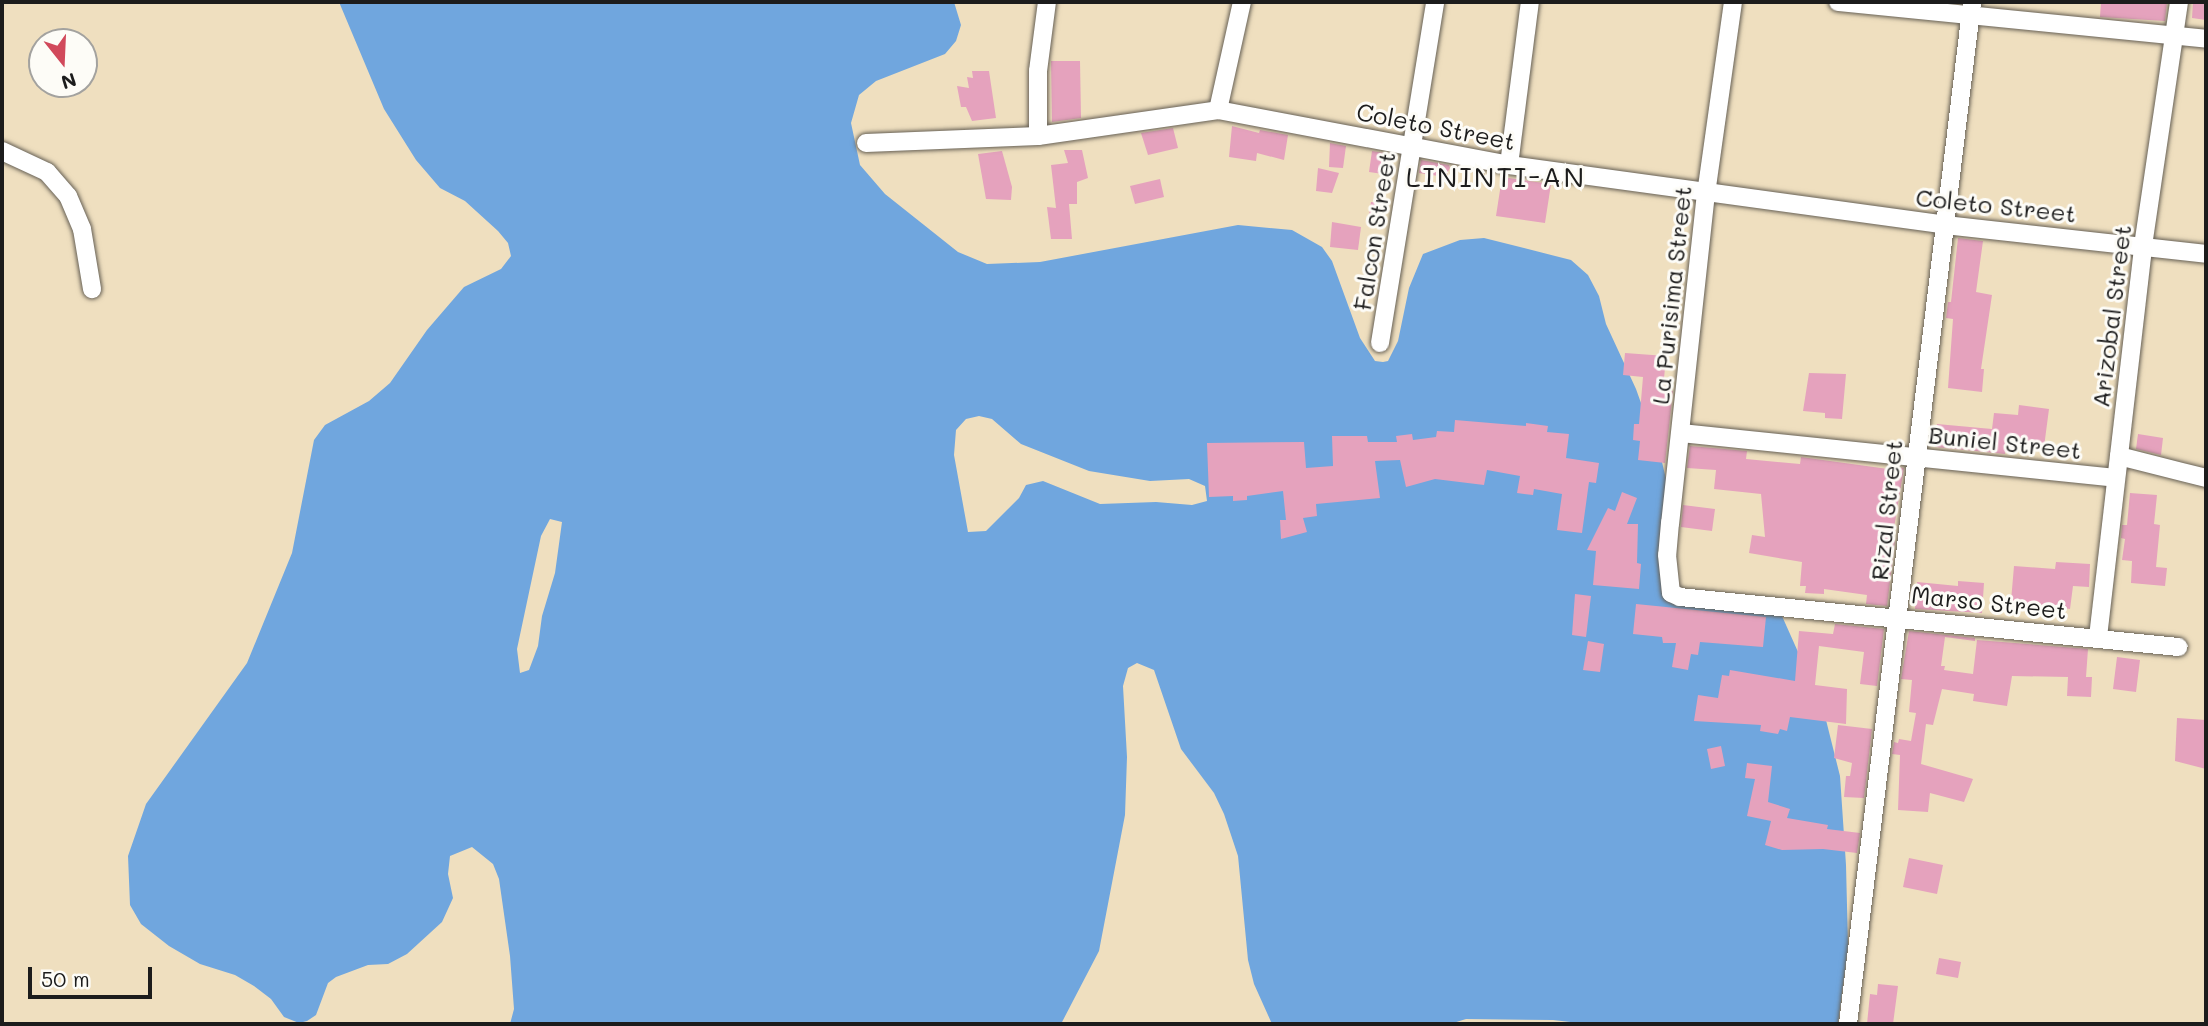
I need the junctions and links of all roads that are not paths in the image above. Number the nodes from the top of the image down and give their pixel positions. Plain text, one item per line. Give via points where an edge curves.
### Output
1 (1047, 2) edge
2 (1242, 2) edge
3 (1435, 2) edge
4 (1530, 2) edge
5 (1733, 2) edge
6 (1838, 2) edge
7 (2179, 2) edge
8 (1971, 8) edge
9 (2175, 36) junction
10 (2206, 39) edge
11 (1219, 110) junction
12 (1038, 136) junction
13 (866, 143) dead end
14 (1413, 146) junction
15 (2, 151) edge
16 (1509, 165) junction
17 (1706, 193) junction
18 (1945, 225) junction
19 (2143, 246) junction
20 (2206, 254) edge
21 (92, 289) dead end
22 (1380, 343) dead end
23 (1681, 433) junction
24 (2119, 456) junction
25 (1917, 457) junction
26 (2116, 478) junction
27 (2206, 478) edge
28 (1671, 593) joint
29 (1899, 617) junction
30 (2098, 637) junction
31 (2178, 647) dead end
32 (1848, 1024) edge

1 - 12 street via 1038,71
2 - 11 street
3 - 14 street, Falcon Street
4 - 16 street
5 - 17 street, La Purisima Street
6 - 8 street
7 - 9 street, Arizobal Street
8 - 9 street
8 - 18 street, Rizal Street
9 - 10 street
9 - 19 street, Arizobal Street
11 - 12 street, Coleto Street
11 - 14 street, Coleto Street
12 - 13 street, Coleto Street
14 - 16 street, Coleto Street
14 - 22 street, Falcon Street
15 - 21 street via 47,172 68,196 82,229
16 - 17 street, Coleto Street
17 - 18 street, Coleto Street
17 - 23 street, La Purisima Street
18 - 19 street, Coleto Street
18 - 25 street, Rizal Street
19 - 20 street, Coleto Street
19 - 24 street, Arizobal Street
23 - 25 street, Buniel Street
23 - 28 street, La Purisima Street via 1667,555
24 - 26 street, Arizobal Street
24 - 27 street
25 - 26 street, Buniel Street
25 - 29 street, Rizal Street
26 - 30 street, Arizobal Street
28 - 29 street, Marso Street
29 - 30 street, Marso Street
29 - 32 street, Rizal Street
30 - 31 street, Marso Street

